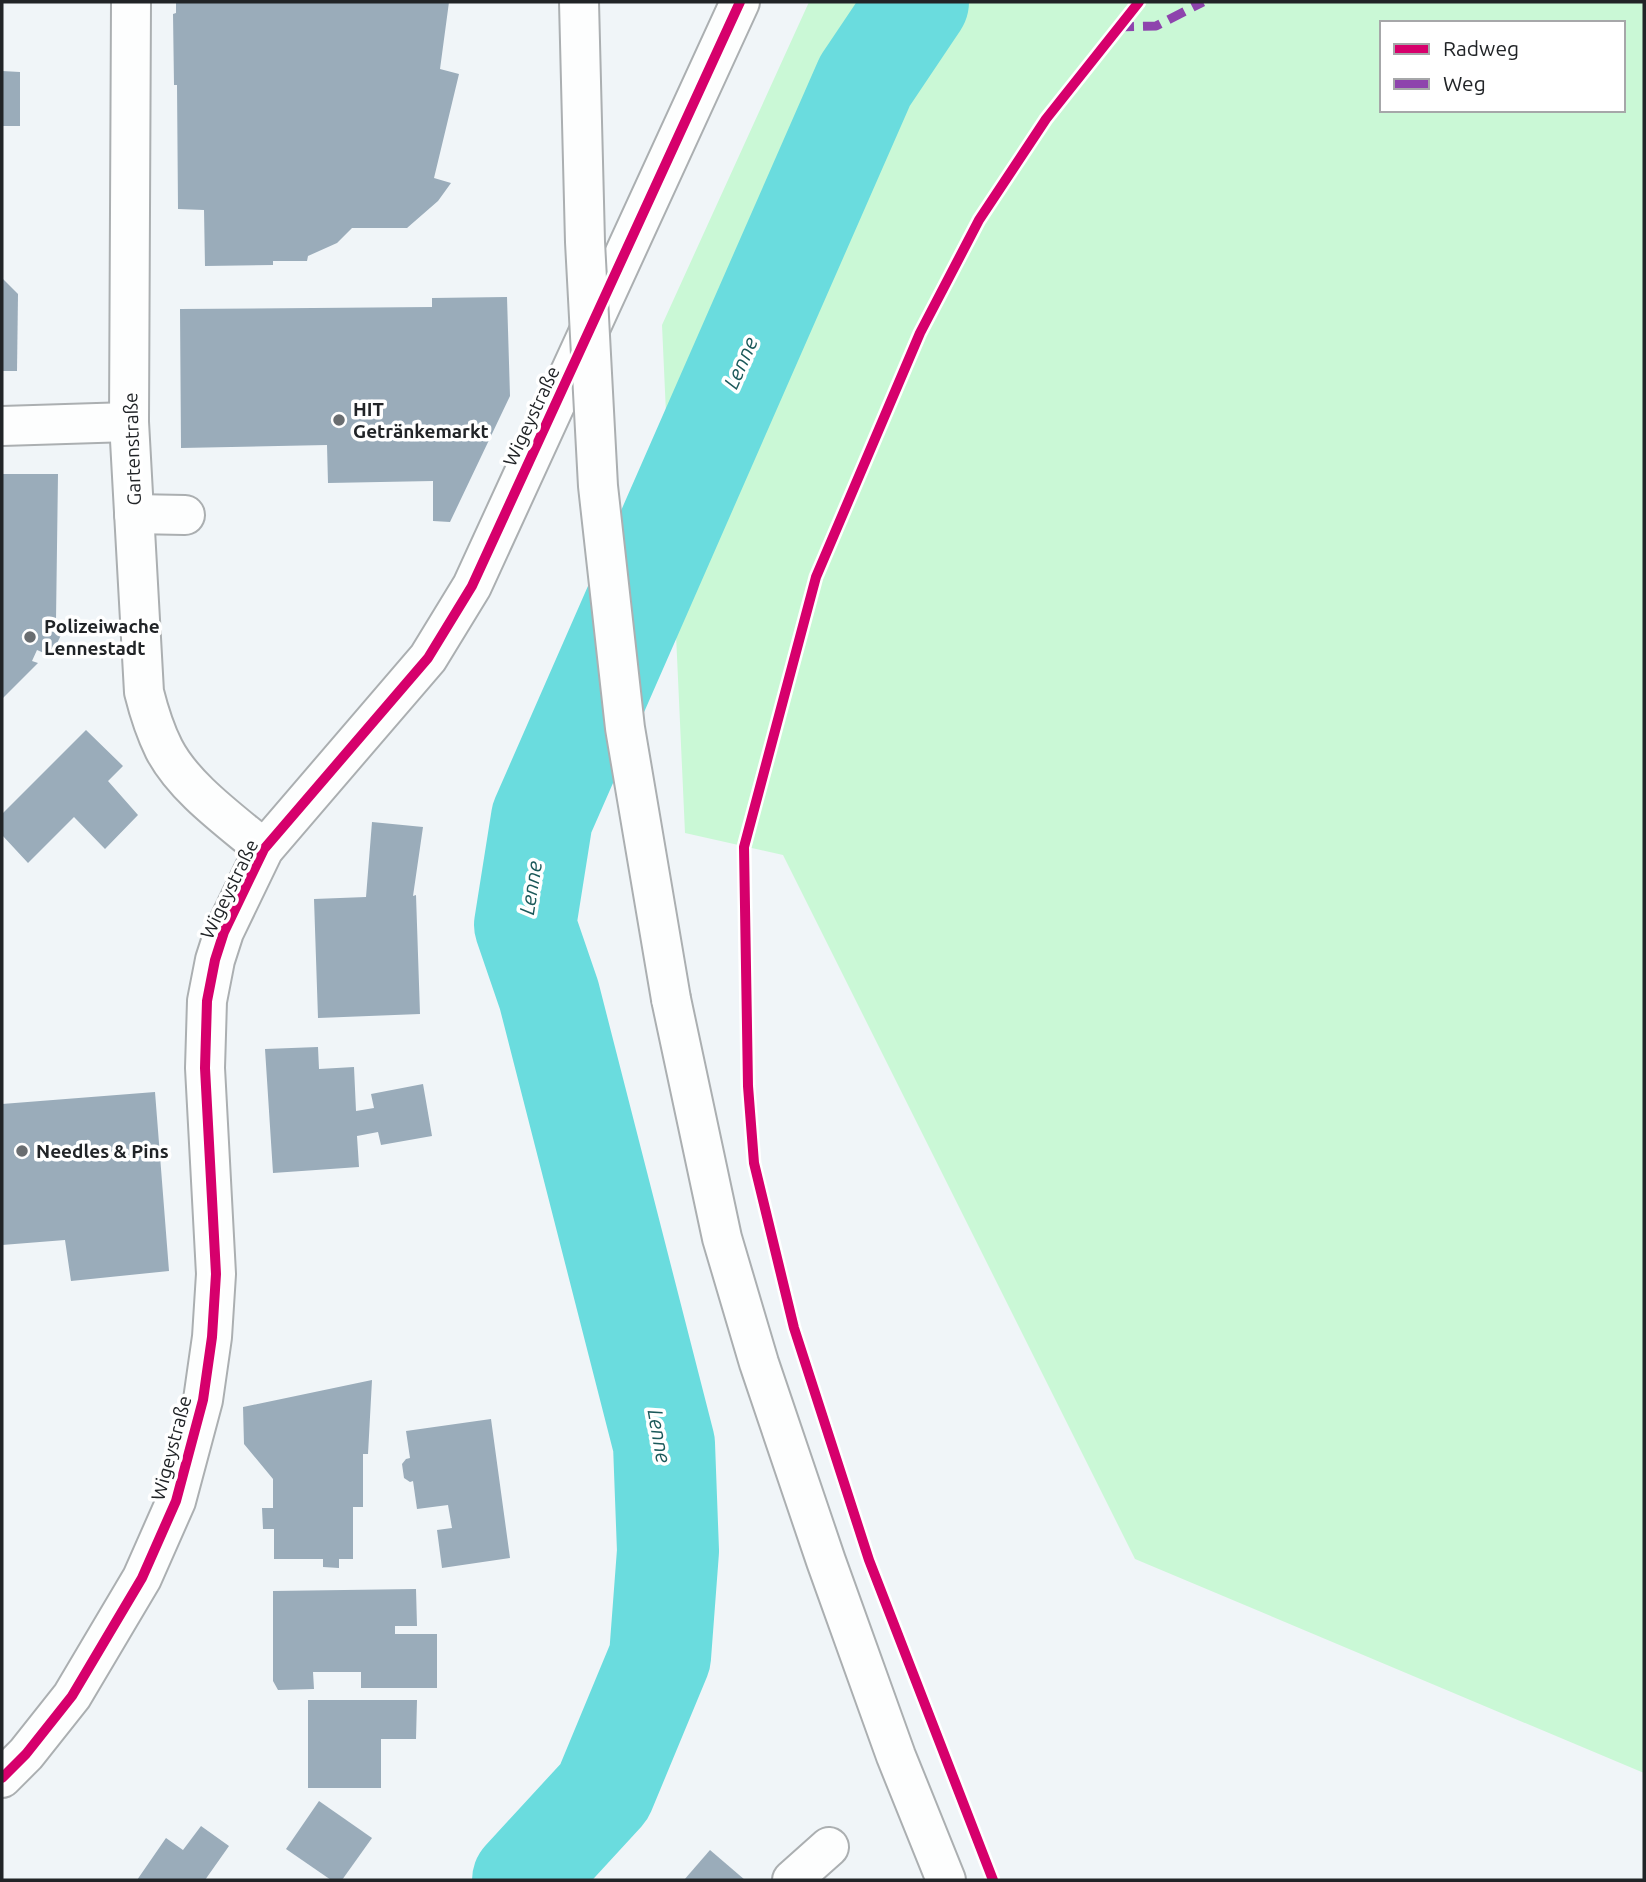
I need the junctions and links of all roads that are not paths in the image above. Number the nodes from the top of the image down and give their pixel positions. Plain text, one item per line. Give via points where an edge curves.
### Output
1 (131, 2) edge
2 (579, 2) edge
3 (740, 2) edge
4 (129, 422) junction
5 (2, 426) edge
6 (134, 514) junction
7 (185, 515) dead end
8 (264, 849) junction
9 (2, 1778) edge
10 (829, 1846) dead end
11 (792, 1880) edge
12 (946, 1880) edge

1 - 4 street, Gartenstraße
2 - 12 street, bridge via 598,486 625,728 671,999 722,1238 759,1363 887,1730
3 - 8 street, Wigeystraße via 472,586 428,658
4 - 5 street
4 - 6 street, Gartenstraße
6 - 7 street
6 - 8 street, Gartenstraße via 144,692 152,723 165,752 194,788
8 - 9 street, Wigeystraße via 224,932 207,1001 205,1068 216,1274 203,1400 176,1501 142,1578 72,1696
10 - 11 street

